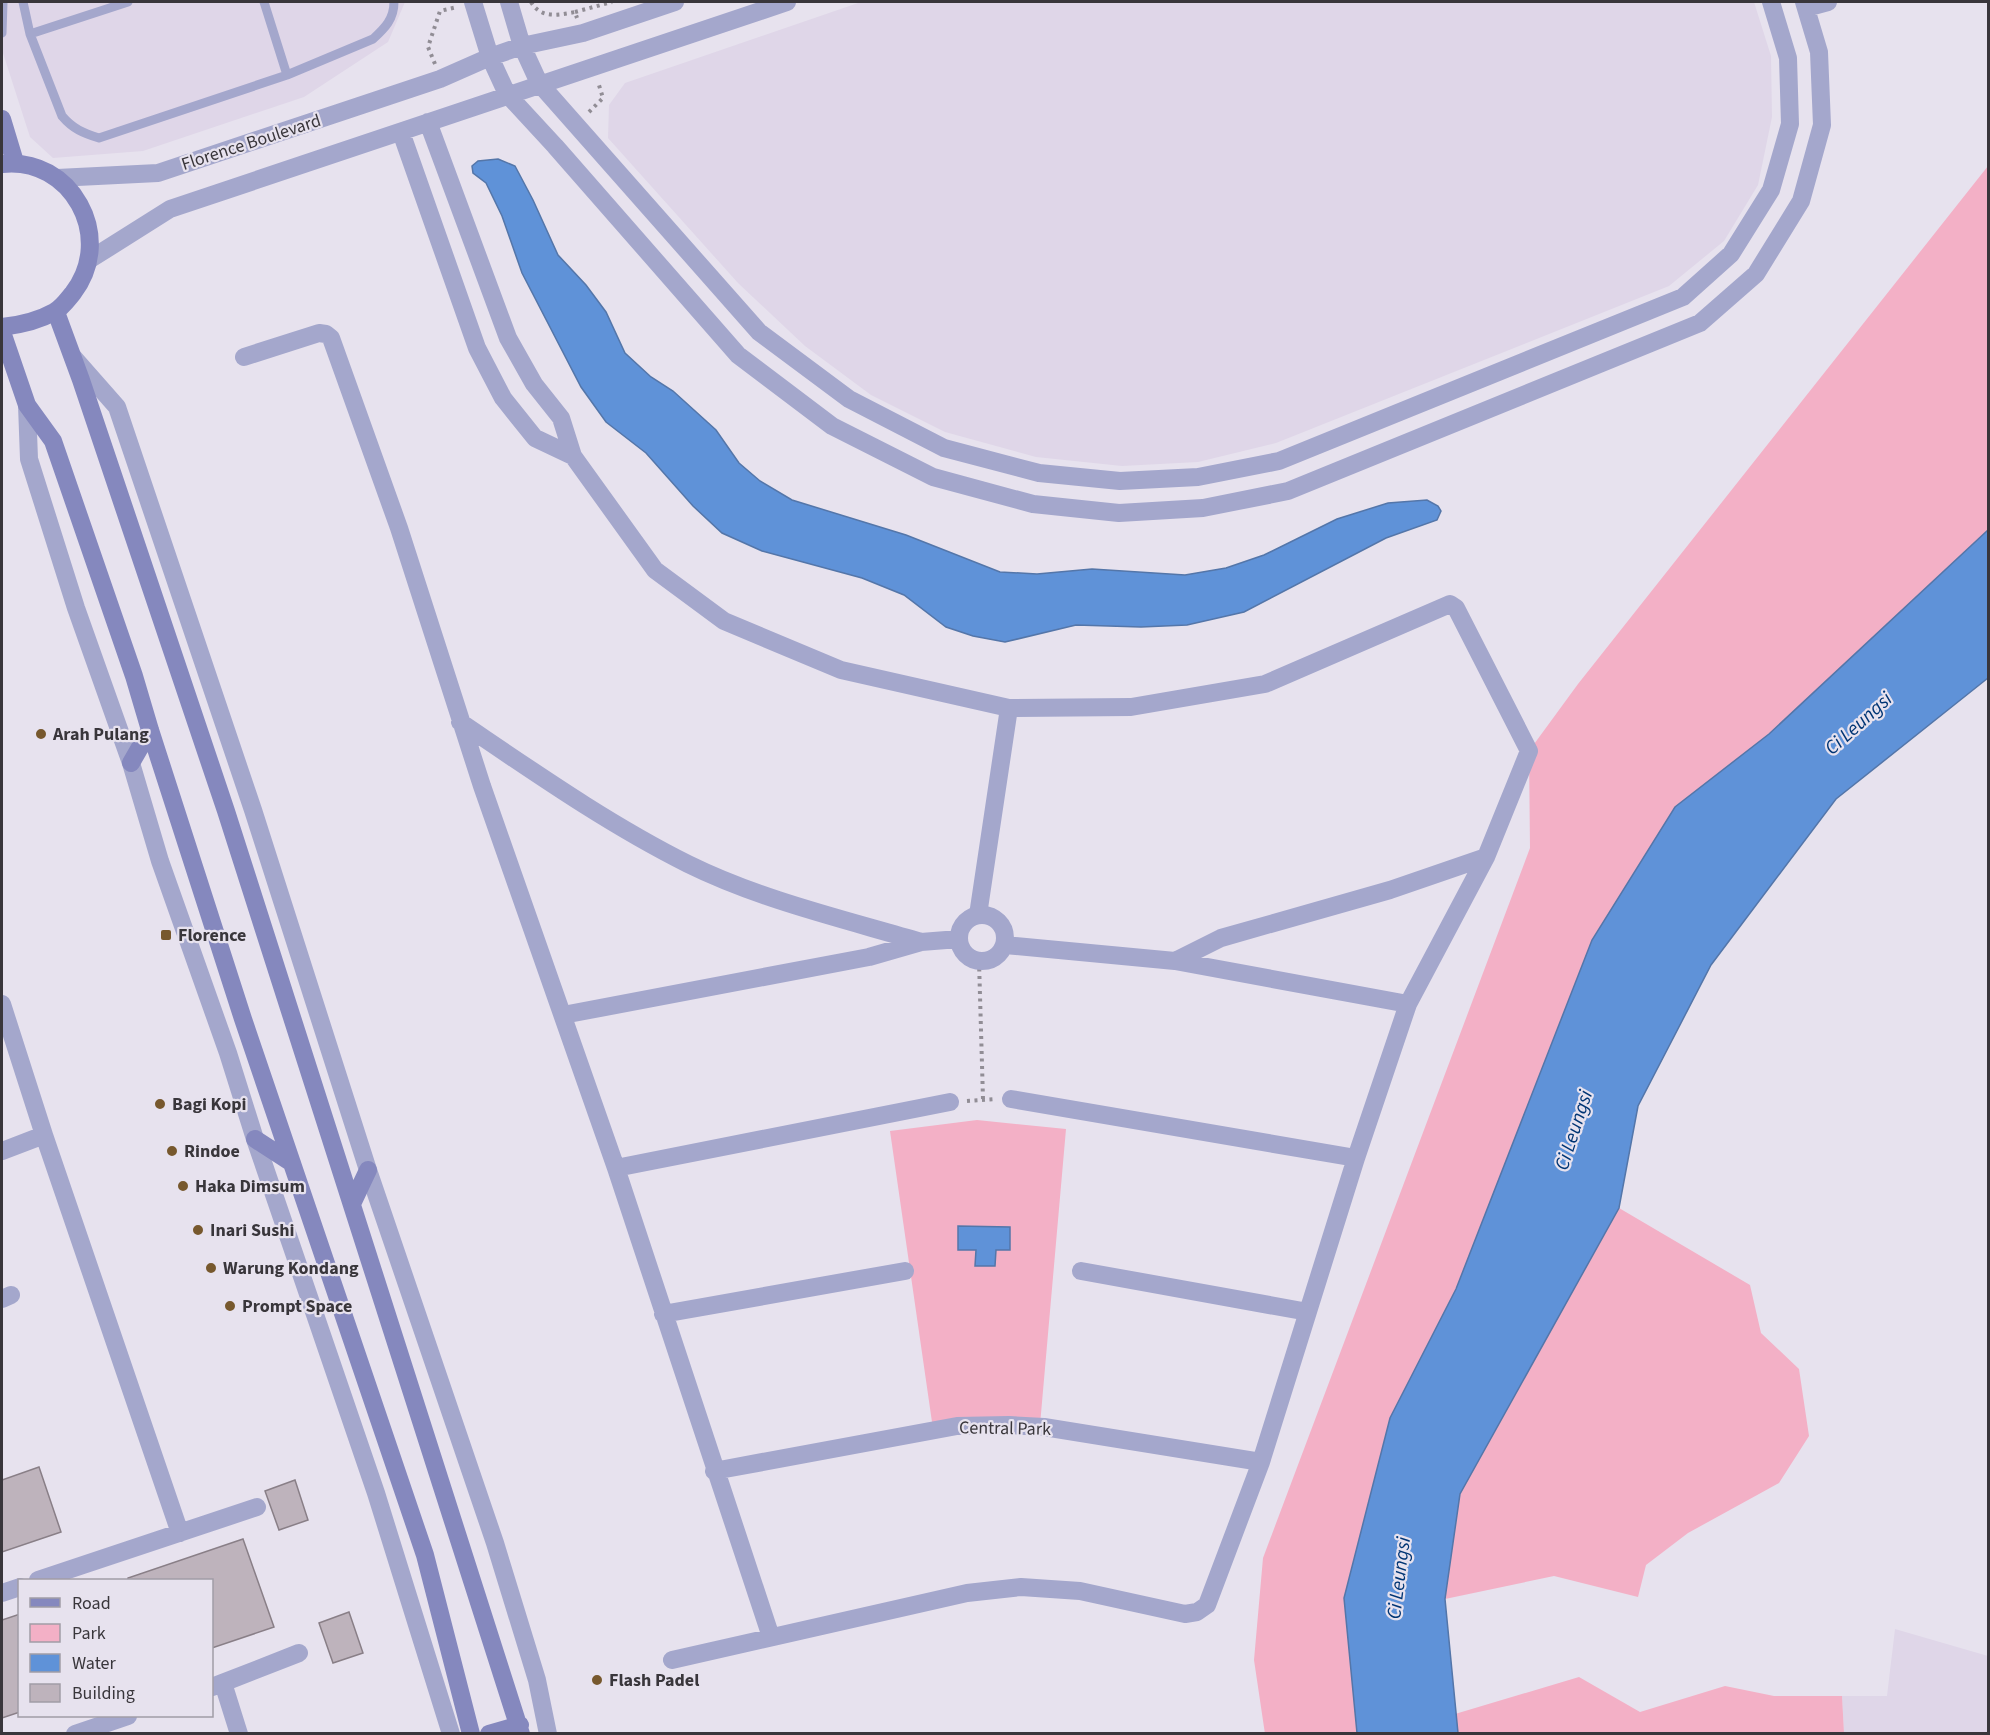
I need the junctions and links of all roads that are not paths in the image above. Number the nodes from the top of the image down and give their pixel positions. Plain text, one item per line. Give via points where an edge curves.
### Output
1 (3, 2) edge
2 (23, 2) edge
3 (128, 2) edge
4 (264, 2) edge
5 (394, 2) edge
6 (473, 2) edge
7 (509, 2) edge
8 (675, 2) edge
9 (787, 2) edge
10 (1772, 2) edge
11 (1828, 2) edge
12 (1805, 5) edge
13 (2, 33) edge
14 (30, 34) junction
15 (522, 45) junction
16 (490, 57) junction
17 (287, 75) junction
18 (539, 84) junction
19 (507, 94) junction
20 (2, 119) edge
21 (428, 122) junction
22 (401, 132) junction
23 (8, 163) edge
24 (57, 178) junction
25 (89, 260) junction
26 (56, 312) junction
27 (2, 327) edge
28 (2, 332) edge
29 (71, 356) junction
30 (244, 357) dead end
31 (27, 405) junction
32 (573, 456) junction
33 (1009, 708) junction
34 (460, 722) junction
35 (150, 730) junction
36 (131, 763) junction
37 (1486, 857) junction
38 (978, 915) junction
39 (959, 939) junction
40 (921, 942) junction
41 (1005, 945) junction
42 (1175, 962) junction
43 (2, 1004) edge
44 (1408, 1004) junction
45 (563, 1015) junction
46 (1011, 1099) road end
47 (950, 1102) road end
48 (44, 1135) junction
49 (255, 1139) junction
50 (2, 1151) edge
51 (1356, 1158) junction
52 (292, 1163) junction
53 (616, 1168) junction
54 (368, 1170) junction
55 (352, 1204) junction
56 (905, 1271) dead end
57 (1081, 1271) dead end
58 (1308, 1312) junction
59 (663, 1314) junction
60 (1261, 1462) junction
61 (714, 1471) junction
62 (257, 1507) dead end
63 (180, 1533) junction
64 (44, 1579) edge
65 (18, 1588) edge
66 (2, 1593) edge
67 (771, 1637) junction
68 (298, 1653) dead end
69 (672, 1660) dead end
70 (217, 1685) edge
71 (125, 1717) edge
72 (520, 1730) edge
73 (75, 1734) edge
74 (239, 1734) edge
75 (451, 1734) edge
76 (471, 1734) edge
77 (489, 1734) edge
78 (548, 1734) edge

1 - 13 lane
2 - 14 lane
3 - 14 lane
4 - 17 lane
5 - 17 lane via 394,13 373,39
6 - 16 street
7 - 15 street
8 - 15 street, Florence Boulevard via 583,33
9 - 18 street, Florence Boulevard
10 - 18 street via 1788,58 1790,124 1771,190 1731,254 1683,297 1279,461 1198,477 1120,482 1039,473 944,448 849,399 759,332
11 - 12 street
12 - 19 street via 1819,52 1822,125 1801,201 1756,274 1700,324 1288,491 1203,508 1119,513 1033,504 933,477 832,426 738,356
14 - 17 lane via 62,116 70,126 99,138
15 - 16 street, Florence Boulevard
15 - 18 street
16 - 19 street
16 - 24 street, Florence Boulevard via 440,79 158,173
18 - 19 street, Florence Boulevard
19 - 21 street, Florence Boulevard
20 - 23 street
21 - 22 street, Florence Boulevard
21 - 32 street via 508,338 534,384 561,418
22 - 25 street, Florence Boulevard via 170,208
22 - 32 street via 477,348 503,398 535,438
23 - 24 street via 34,166
24 - 25 street via 75,196 85,215 90,236
25 - 26 street via 81,282
26 - 27 street via 28,323
26 - 29 street
28 - 31 street
29 - 54 street via 117,407
29 - 55 street via 226,811
30 - 34 street via 319,333 331,338 399,528
31 - 35 street via 53,441
31 - 36 street via 29,459
32 - 33 street via 655,570 724,621 841,670
33 - 37 street via 1131,707 1265,684 1450,604 1456,608 1529,751
33 - 38 street
34 - 40 street via 574,798 689,864 760,893
34 - 45 street
35 - 36 street
35 - 52 street
36 - 49 street via 160,861
37 - 42 street via 1390,890 1221,938
37 - 44 street
38 - 39 street via 964,924
38 - 41 street via 994,917 1004,930
39 - 40 street
39 - 41 street via 965,954 979,962 995,958
40 - 45 street via 869,957
41 - 42 street
42 - 44 street
43 - 48 street
44 - 51 street
45 - 53 street
46 - 51 street
47 - 53 street
48 - 50 street
48 - 63 street
49 - 52 street
49 - 75 street via 376,1493
51 - 58 street
52 - 76 street via 425,1556
53 - 59 street
54 - 55 street
54 - 78 street via 495,1543 537,1680
55 - 72 street
56 - 59 street
57 - 58 street
58 - 60 street
59 - 61 street
60 - 61 street, Central Park via 1044,1427 974,1425
60 - 67 street via 1207,1605 1197,1612 1185,1614 1080,1591 1021,1587 967,1593
61 - 67 street
62 - 63 street
63 - 64 street
65 - 66 street
67 - 69 street
68 - 70 street
70 - 74 street
71 - 73 street
72 - 77 street

